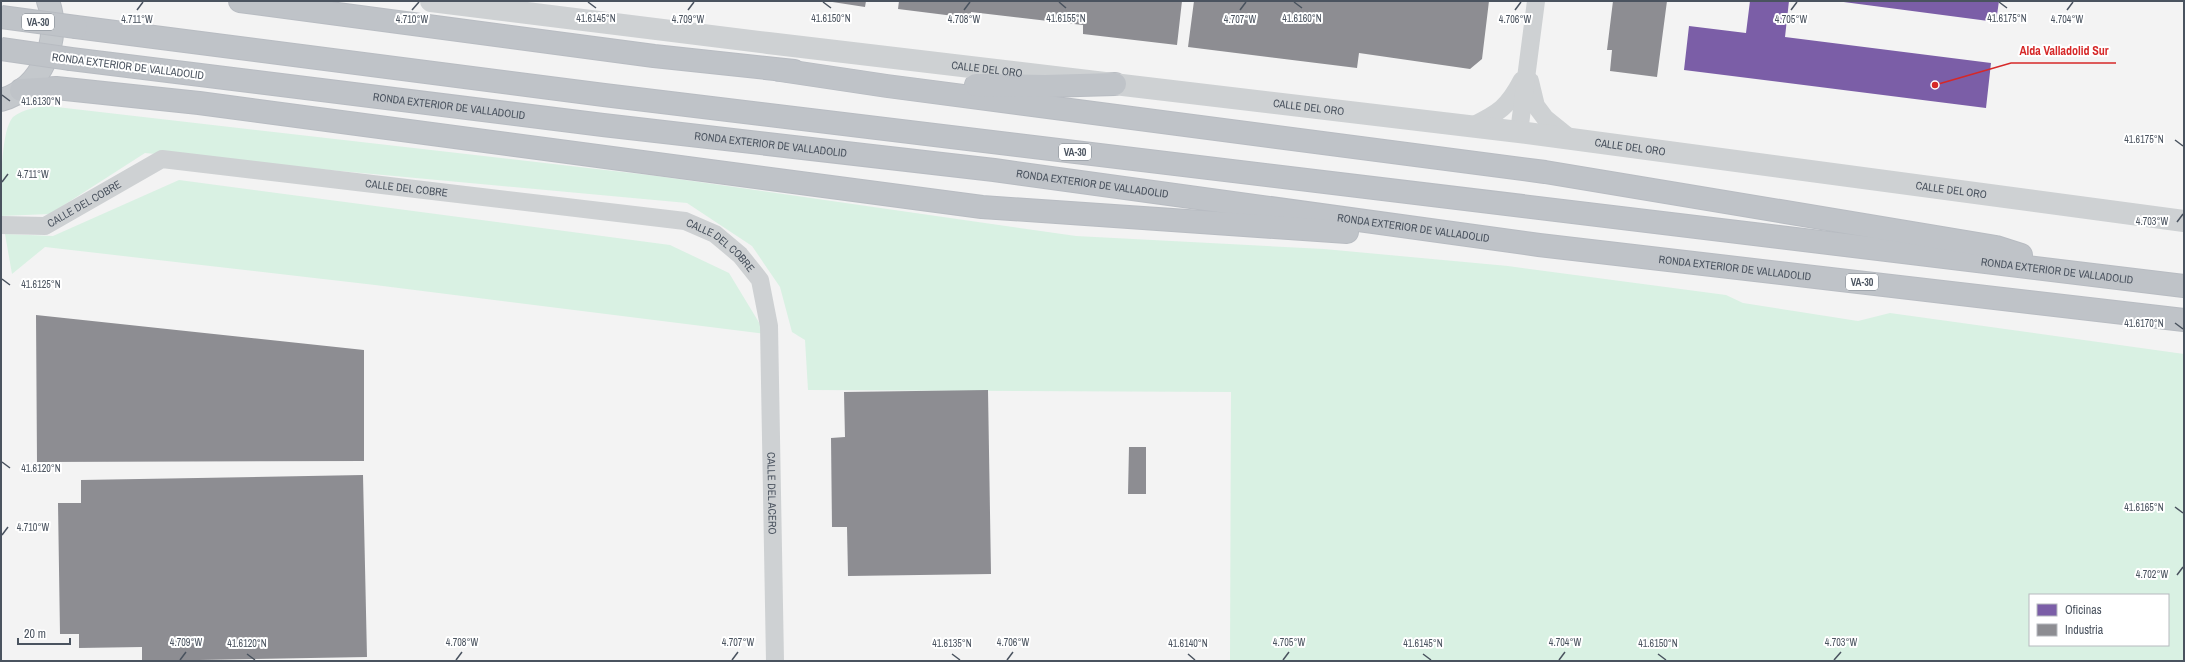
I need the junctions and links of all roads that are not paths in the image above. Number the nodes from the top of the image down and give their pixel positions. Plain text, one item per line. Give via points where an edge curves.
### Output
1 (48, 1) edge
2 (240, 1) edge
3 (431, 1) edge
4 (1536, 1) edge
5 (1, 17) edge
6 (1, 50) edge
7 (780, 70) junction
8 (1527, 70) junction
9 (1115, 84) junction
10 (21, 90) junction
11 (1, 100) edge
12 (1472, 126) junction
13 (1519, 132) junction
14 (1571, 139) junction
15 (2184, 221) edge
16 (1, 224) edge
17 (1539, 245) junction
18 (2075, 272) junction
19 (2184, 286) edge
20 (2184, 320) edge
21 (769, 326) joint
22 (775, 661) edge

1 - 10 highway via 53,22 52,41 46,60 35,77
2 - 7 highway via 654,56
3 - 9 street, CALLE DEL ORO
4 - 8 street
5 - 18 highway, RONDA EXTERIOR DE VALLADOLID / VA-30, bridge via 620,96
6 - 17 highway, RONDA EXTERIOR DE VALLADOLID / VA-30, bridge via 596,124 994,170
7 - 9 highway via 961,85
7 - 18 highway via 1553,173 1996,248
8 - 12 street via 1512,98 1496,115
8 - 13 street
8 - 14 street via 1536,106
9 - 12 street, CALLE DEL ORO
10 - 11 highway
10 - 17 highway via 56,88 198,103 982,208
12 - 13 street, CALLE DEL ORO
13 - 14 street, CALLE DEL ORO
14 - 15 street, CALLE DEL ORO
16 - 21 street, CALLE DEL COBRE via 45,226 162,159 685,221 715,234 740,255 760,280
17 - 20 highway, RONDA EXTERIOR DE VALLADOLID / VA-30
18 - 19 highway, RONDA EXTERIOR DE VALLADOLID / VA-30
21 - 22 street, CALLE DEL ACERO

